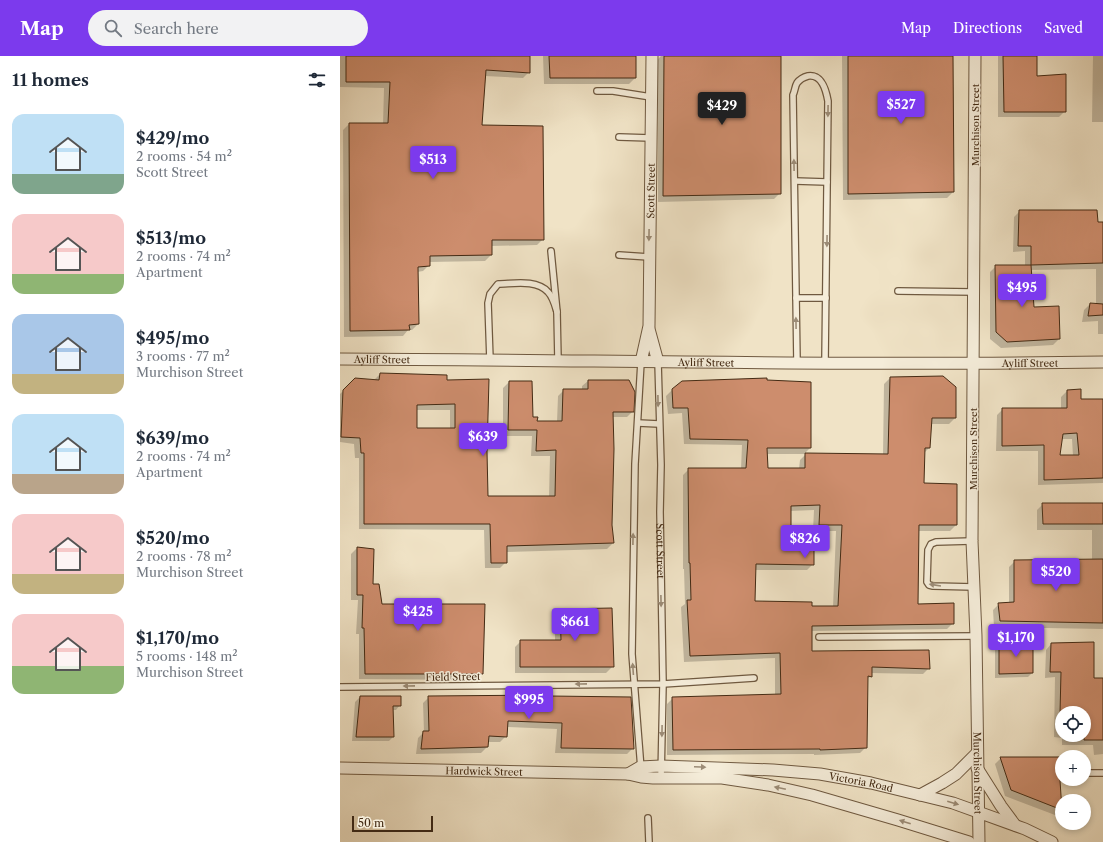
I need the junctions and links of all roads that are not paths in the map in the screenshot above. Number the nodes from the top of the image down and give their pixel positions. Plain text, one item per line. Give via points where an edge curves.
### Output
1 (652, 56) edge
2 (975, 56) edge
3 (597, 91) dead end
4 (652, 97) junction
5 (619, 137) dead end
6 (650, 138) junction
7 (794, 181) junction
8 (827, 182) junction
9 (551, 251) dead end
10 (619, 255) dead end
11 (649, 257) junction
12 (898, 291) dead end
13 (974, 292) junction
14 (796, 298) junction
15 (826, 298) junction
16 (557, 312) junction
17 (649, 326) junction
18 (340, 359) edge
19 (490, 360) junction
20 (558, 360) junction
21 (641, 362) junction
22 (658, 362) junction
23 (797, 362) junction
24 (825, 362) junction
25 (1103, 362) edge
26 (973, 363) junction
27 (638, 423) junction
28 (659, 424) junction
29 (972, 541) junction
30 (974, 587) junction
31 (976, 636) junction
32 (819, 637) dead end
33 (754, 678) dead end
34 (634, 684) junction
35 (663, 684) junction
36 (340, 686) edge
37 (977, 753) junction
38 (661, 766) junction
39 (977, 767) junction
40 (340, 768) edge
41 (641, 772) junction
42 (1091, 773) edge
43 (1103, 773) edge
44 (661, 778) junction
45 (920, 795) junction
46 (978, 811) junction
47 (648, 818) dead end
48 (1015, 825) junction
49 (649, 842) edge
50 (969, 842) edge
51 (979, 842) edge
52 (1052, 842) edge

1 - 4 street, Scott Street
2 - 13 street, Murchison Street
3 - 4 lane
4 - 6 street, Scott Street
5 - 6 lane
6 -> 11 street, Scott Street
7 - 8 lane
7 -> 8 lane via 793,95 797,82 803,77 815,76 826,88 828,101
7 - 14 lane
8 -> 15 lane
9 - 16 lane
10 - 11 lane
11 - 17 street, Scott Street
12 - 13 lane
13 - 26 street, Murchison Street
14 - 15 lane
23 -> 14 lane
15 - 24 lane
16 - 19 lane via 551,296 545,289 531,284 498,284 490,294 488,303
16 - 20 lane
17 - 21 street, Scott Street
17 - 22 street, Scott Street
18 - 19 street, Ayliff Street
19 - 20 street, Ayliff Street
20 - 21 street, Ayliff Street
21 - 22 street, Ayliff Street
21 - 27 lane, Scott Street
22 - 23 street, Ayliff Street
22 -> 28 lane, Scott Street
23 - 24 street, Ayliff Street
24 - 26 street, Ayliff Street
25 - 26 street, Ayliff Street
26 - 29 street, Murchison Street
27 - 28 lane
34 -> 27 lane, Scott Street via 632,623
28 -> 35 lane, Scott Street
29 - 30 street, Murchison Street
30 -> 29 lane via 934,586 927,582 928,550 931,544
30 - 31 street, Murchison Street
31 - 32 lane
31 - 37 street, Murchison Street
33 - 35 lane, Field Street
34 - 35 lane, Field Street
34 -> 36 lane, Field Street
34 - 41 lane, Scott Street
35 -> 38 lane, Scott Street
37 - 39 street, Murchison Street
37 - 45 street via 956,774
38 - 41 street, Hardwick Street
38 - 44 lane, Scott Street
38 -> 45 street, Victoria Road via 820,774
39 - 46 street, Murchison Street
39 - 48 street via 1000,806
40 - 41 street, Hardwick Street via 628,774
41 - 44 street
42 - 43 lane
50 -> 44 street via 812,795 768,785 722,778
45 -> 46 street, Victoria Road
46 - 48 street, Victoria Road
46 - 51 street, Murchison Street
47 - 49 lane
48 - 52 street, Victoria Road

